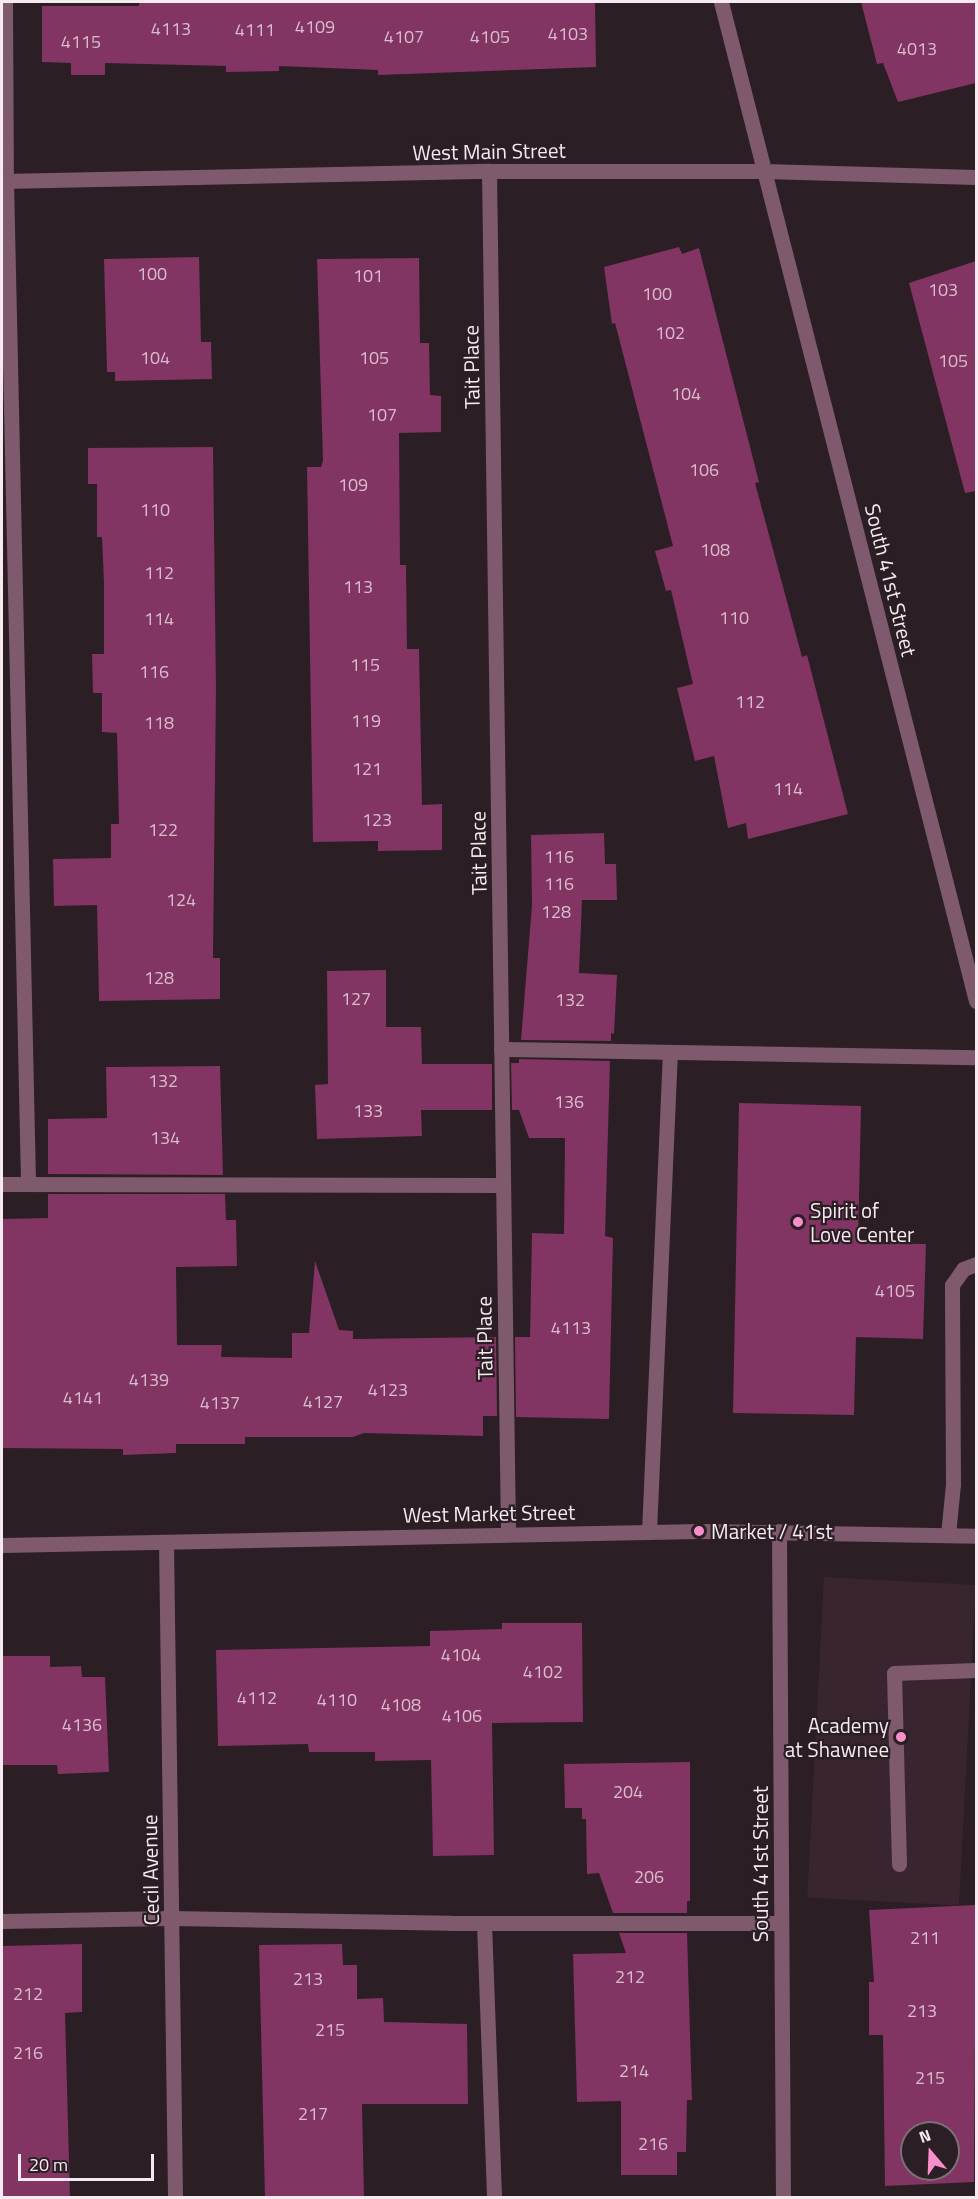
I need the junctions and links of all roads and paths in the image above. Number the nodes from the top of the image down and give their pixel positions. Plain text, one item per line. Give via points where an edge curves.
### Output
1 (5, 2) edge
2 (721, 2) edge
3 (489, 171) junction
4 (764, 171) junction
5 (976, 177) edge
6 (4, 181) edge
7 (976, 1000) edge
8 (501, 1049) junction
9 (670, 1052) junction
10 (976, 1057) edge
11 (28, 1183) junction
12 (2, 1184) edge
13 (503, 1185) junction
14 (976, 1264) edge
15 (779, 1531) junction
16 (649, 1532) junction
17 (508, 1533) junction
18 (948, 1535) junction
19 (976, 1536) edge
20 (166, 1542) junction
21 (2, 1545) edge
22 (976, 1670) edge
23 (899, 1864) dead end
24 (171, 1918) junction
25 (2, 1921) edge
26 (484, 1923) junction
27 (781, 1923) junction
28 (175, 2198) edge
29 (494, 2198) edge
30 (783, 2198) edge

1 - 6 street
2 - 4 street, South 41st Street
3 - 4 street, West Main Street
3 - 6 street, West Main Street
3 - 8 street, Tait Place
4 - 5 street, West Main Street
4 - 7 street, South 41st Street
6 - 11 street
8 - 9 street
8 - 13 street, Tait Place
9 - 10 street
9 - 16 street
11 - 12 street
11 - 13 street
13 - 17 street, Tait Place
14 - 18 street via 963,1269 952,1285 953,1484
15 - 16 street, West Market Street
15 - 18 street, West Market Street
15 - 27 street, South 41st Street
16 - 17 street, West Market Street
17 - 20 street, West Market Street
18 - 19 street, West Market Street
20 - 21 street, West Market Street
20 - 24 street, Cecil Avenue
22 - 23 street via 894,1673
24 - 25 street
24 - 26 street
24 - 28 street, Cecil Avenue
26 - 27 street
26 - 29 street
27 - 30 street, South 41st Street

